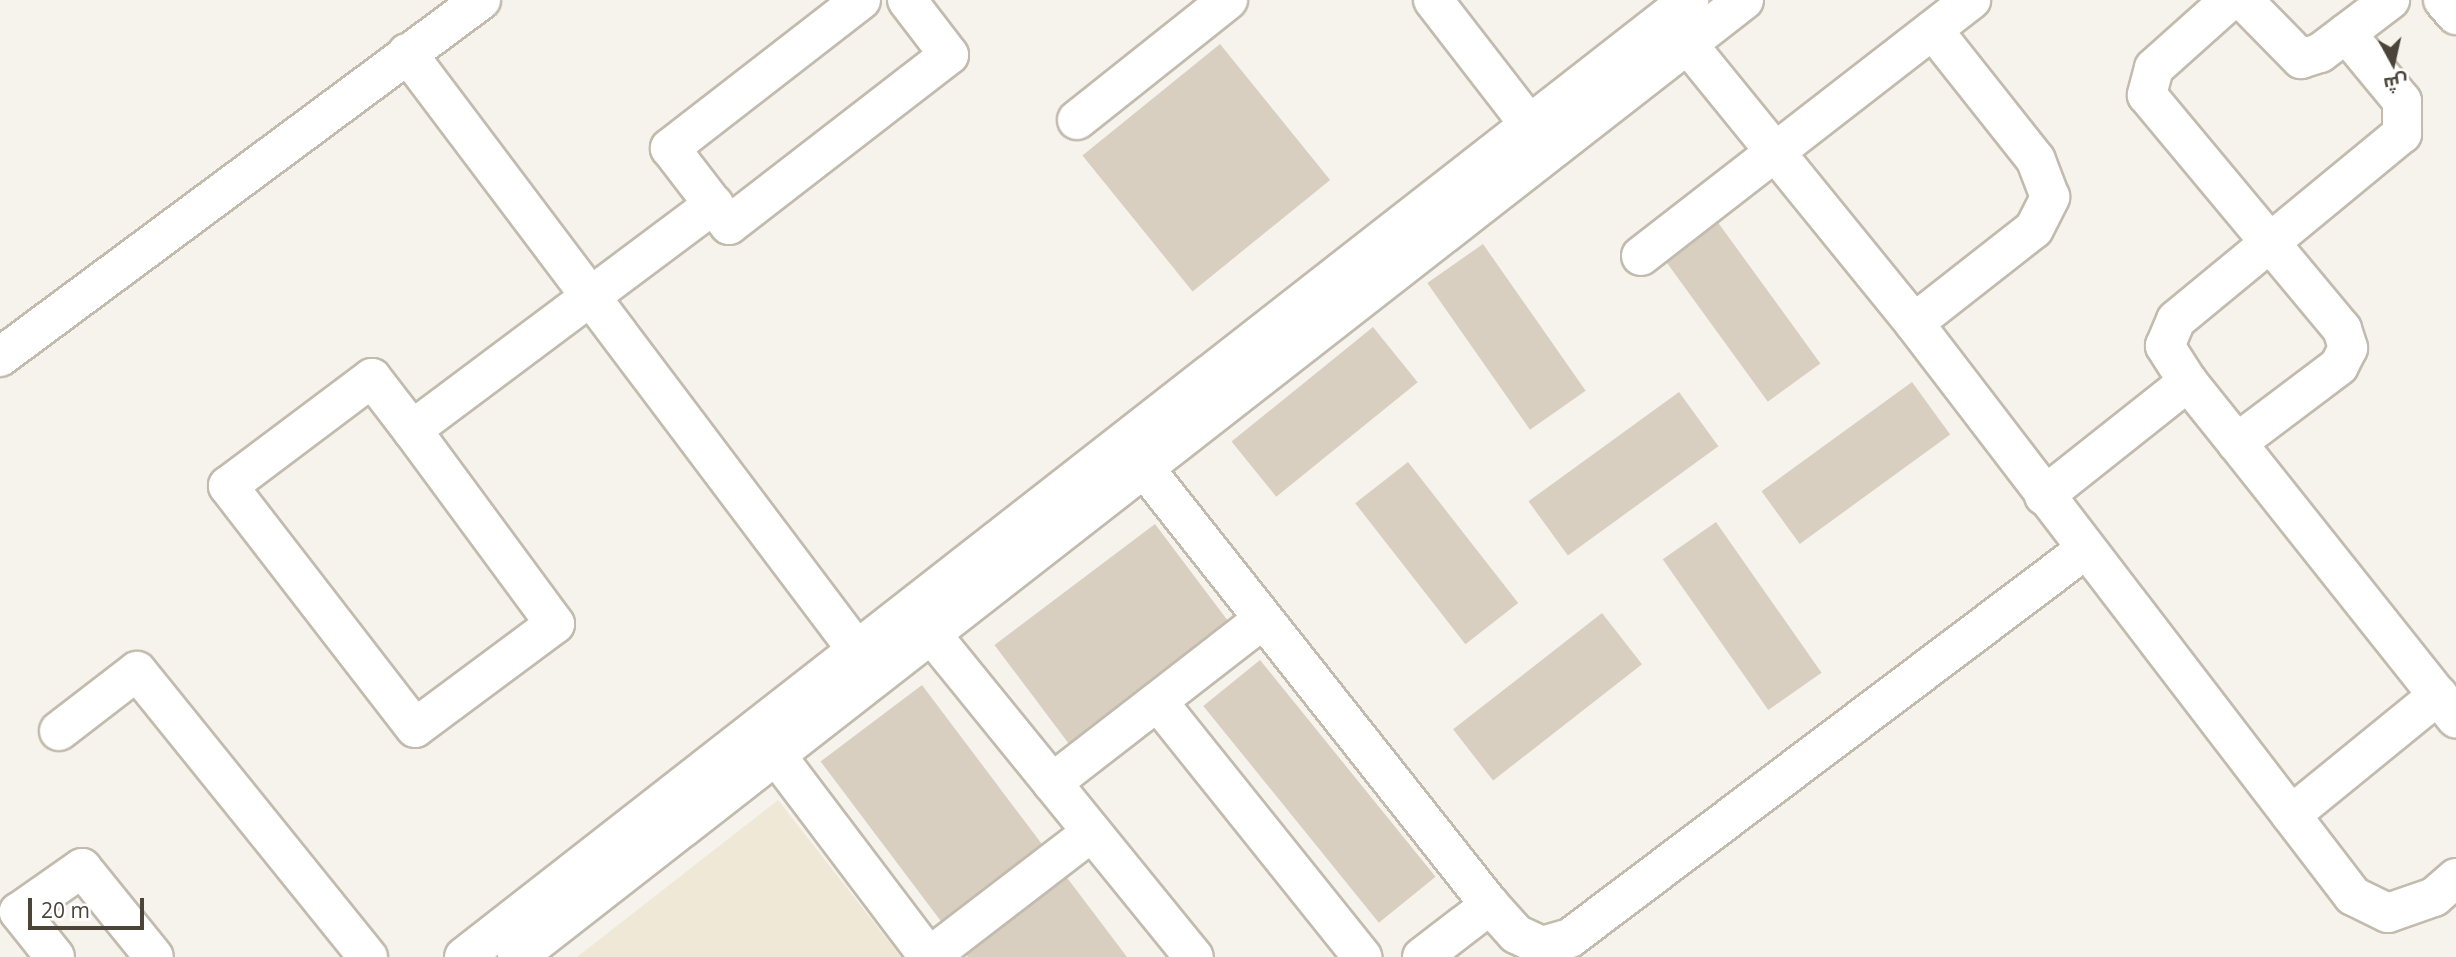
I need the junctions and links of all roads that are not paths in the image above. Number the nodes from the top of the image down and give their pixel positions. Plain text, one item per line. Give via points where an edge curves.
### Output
1 (481, 0) edge
2 (861, 0) edge
3 (907, 0) edge
4 (1228, 0) edge
5 (1744, 0) edge
6 (1971, 0) edge
7 (2230, 0) edge
8 (2243, 0) edge
9 (2390, 0) edge
10 (2443, 0) edge
11 (1442, 3) edge
12 (2456, 16) edge
13 (1681, 21) edge
14 (1933, 30) junction
15 (2346, 33) junction
16 (407, 53) junction
17 (1077, 120) dead end
18 (1528, 123) junction
19 (1777, 150) junction
20 (714, 204) junction
21 (2270, 244) junction
22 (1641, 256) dead end
23 (591, 296) junction
24 (1914, 323) junction
25 (0, 357) edge
26 (2188, 382) junction
27 (412, 430) junction
28 (1121, 438) junction
29 (2237, 443) junction
30 (1146, 469) junction
31 (2044, 496) junction
32 (2086, 549) junction
33 (1262, 620) junction
34 (932, 635) junction
35 (866, 662) junction
36 (1158, 702) junction
37 (2447, 707) edge
38 (59, 731) dead end
39 (776, 755) junction
40 (1052, 783) junction
41 (2291, 815) junction
42 (1092, 832) junction
43 (2456, 878) edge
44 (9, 900) edge
45 (1490, 905) junction
46 (1580, 948) edge
47 (55, 957) edge
48 (154, 957) edge
49 (368, 957) edge
50 (464, 957) edge
51 (517, 957) edge
52 (929, 957) edge
53 (1194, 957) edge
54 (1362, 957) edge
55 (1422, 957) edge

1 - 16 street
2 - 20 street via 670,148
3 - 20 street via 949,55 729,225
4 - 17 street
5 - 13 street
6 - 14 street
7 - 21 street via 2154,68 2147,95
8 - 15 street via 2301,59
9 - 15 street
10 - 12 street
11 - 18 street
13 - 18 street
13 - 19 street
13 - 30 street
14 - 19 street
14 - 24 street via 2036,160 2050,197 2034,229
15 - 21 street via 2402,101 2407,124 2395,142
16 - 23 street
16 - 25 street
18 - 28 street
19 - 22 street
19 - 24 street
20 - 23 street
21 - 26 street via 2169,327 2165,346
21 - 29 street via 2342,329 2348,348 2339,366
23 - 27 street
23 - 35 street
24 - 31 street
26 - 29 street
26 - 31 street
27 - 27 street via 372,378 228,486 415,728 555,624
28 - 30 street
28 - 35 street
29 - 37 street
30 - 33 street
30 - 34 street
31 - 32 street
32 - 41 street
32 - 46 street
33 - 36 street
33 - 45 street
34 - 35 street
34 - 40 street
35 - 39 street
35 - 50 street
36 - 40 street
36 - 54 street
37 - 41 street
38 - 49 street via 136,671
39 - 51 street
39 - 52 street
40 - 42 street
41 - 43 street via 2369,907 2388,913 2411,908
42 - 52 street
42 - 53 street
44 - 47 street
44 - 48 street via 82,868
45 - 46 street via 1527,942
45 - 55 street

